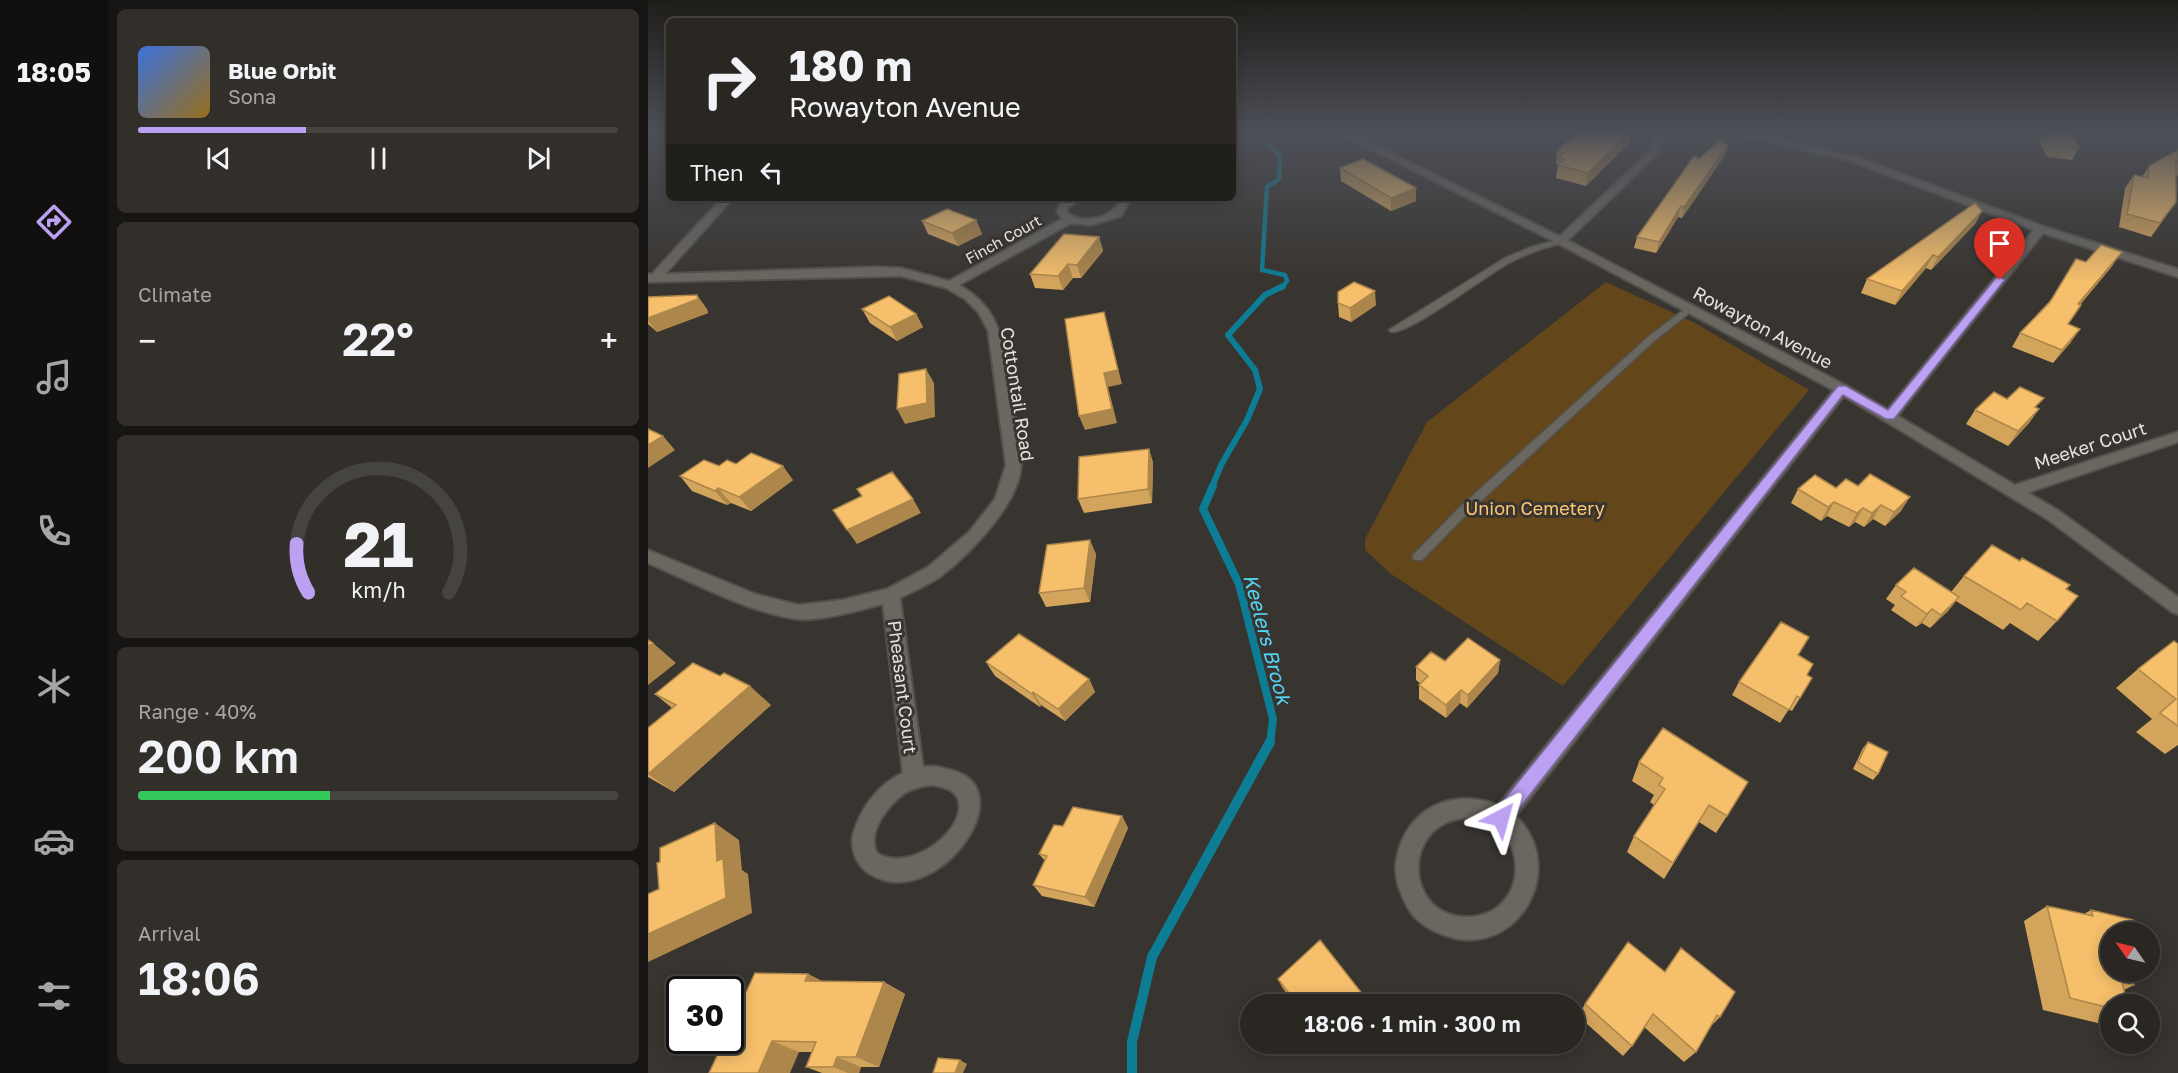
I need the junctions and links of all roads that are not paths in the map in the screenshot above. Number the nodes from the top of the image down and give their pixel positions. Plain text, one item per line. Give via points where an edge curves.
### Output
1 (1443, 182) edge
2 (1623, 182) edge
3 (1916, 182) edge
4 (725, 201) edge
5 (1072, 201) edge
6 (1121, 201) edge
7 (1069, 220) junction
8 (2041, 228) junction
9 (1561, 241) junction
10 (2178, 273) edge
11 (652, 278) edge
12 (950, 285) junction
13 (1690, 308) junction
14 (1394, 330) dead end
15 (1842, 389) junction
16 (1890, 416) junction
17 (2178, 437) edge
18 (2015, 491) junction
19 (648, 556) edge
20 (1418, 557) dead end
21 (891, 595) junction
22 (2178, 607) edge
23 (914, 778) junction
24 (1501, 818) junction

1 - 9 street, Rowayton Avenue
2 - 9 street
3 - 8 street
4 - 11 street
5 - 7 street, Finch Court via 1062,212
6 - 7 street, Finch Court via 1122,209 1109,218
7 - 12 street, Finch Court
8 - 10 street
8 - 16 street
9 - 13 street, Rowayton Avenue
9 - 14 lane via 1524,252 1482,275 1422,317
11 - 12 street, Cottontail Road via 876,271 901,272
12 - 21 street, Cottontail Road via 983,310 994,330 1014,465 1002,501 975,536 934,572
13 - 15 street, Rowayton Avenue
13 - 20 lane via 1463,511
15 - 16 street, Rowayton Avenue
15 - 24 street
16 - 18 street, Rowayton Avenue
17 - 18 street, Meeker Court
18 - 22 street, Rowayton Avenue
19 - 21 street, Cottontail Road via 752,600 798,612
21 - 23 street, Pheasant Court
23 - 23 street, Pheasant Court via 881,800 863,833 863,849 870,862 883,869 901,871 920,866 954,842 965,825 970,809 968,794 960,783 948,776
24 - 24 street via 1481,810 1449,810 1422,825 1411,844 1407,865 1410,887 1422,908 1441,922 1463,929 1487,927 1507,916 1521,898 1528,877 1526,854 1516,834

